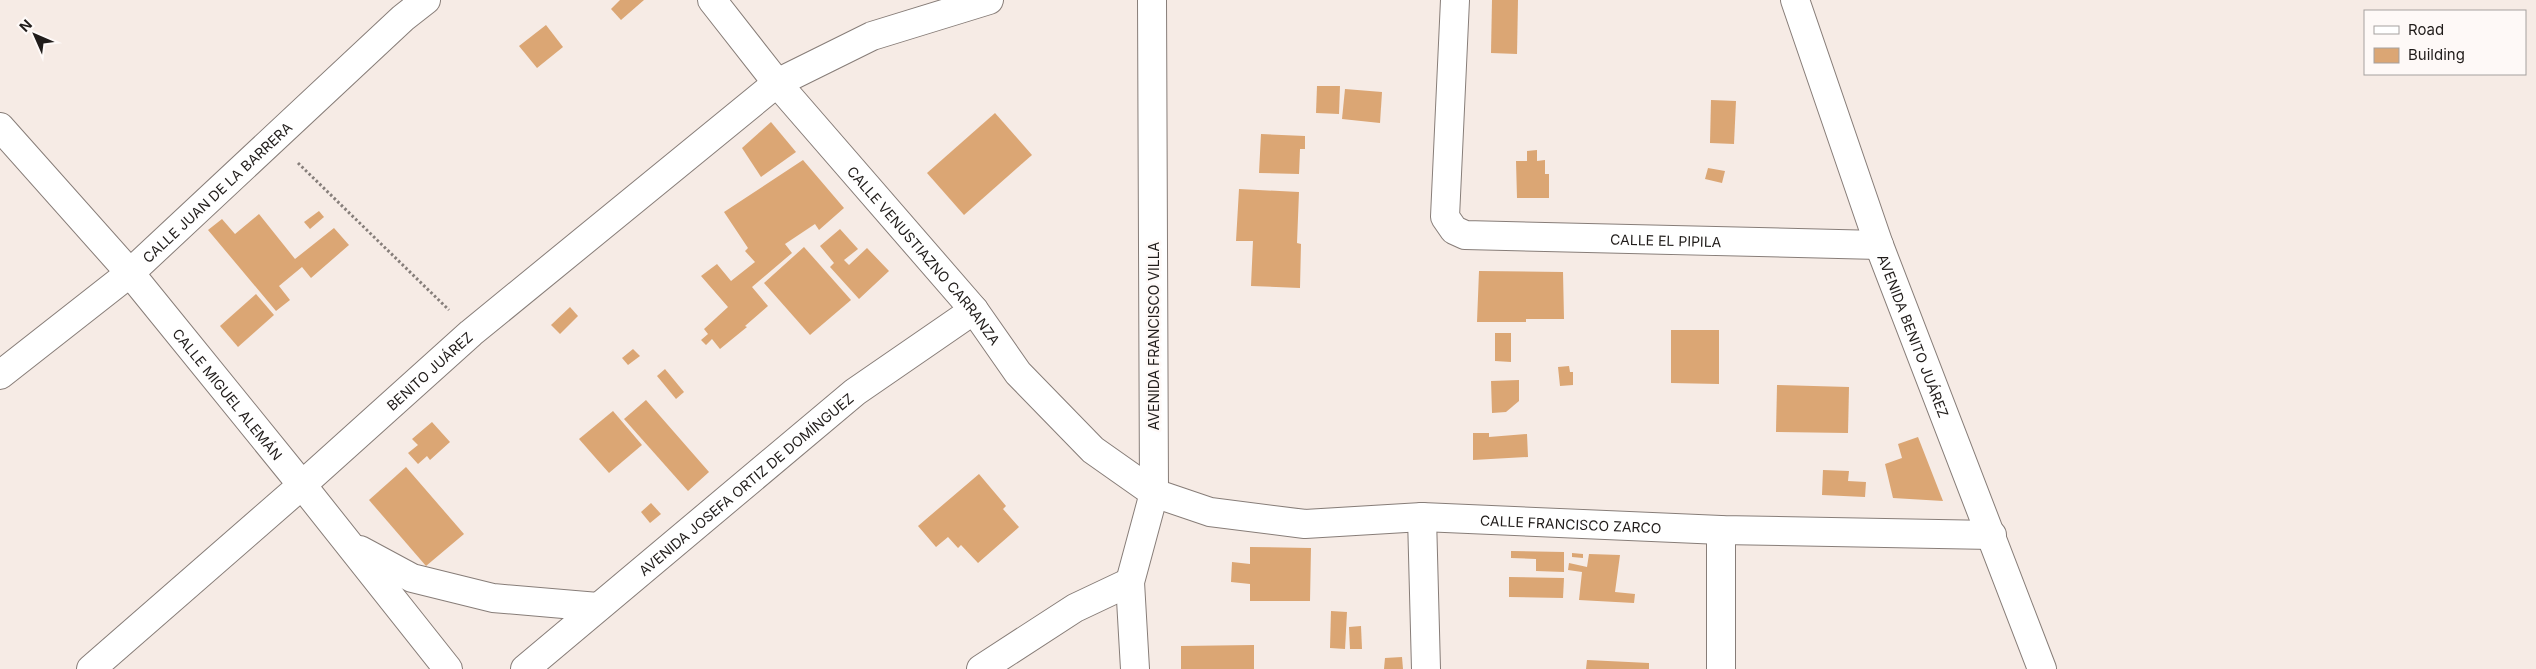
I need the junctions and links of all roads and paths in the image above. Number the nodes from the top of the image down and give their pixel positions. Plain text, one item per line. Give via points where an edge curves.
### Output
1 (426, 0) edge
2 (712, 0) edge
3 (989, 0) edge
4 (1152, 0) edge
5 (1455, 0) edge
6 (1796, 0) edge
7 (777, 83) junction
8 (0, 127) edge
9 (274, 140) junction
10 (1879, 245) junction
11 (130, 273) junction
12 (974, 310) junction
13 (471, 332) junction
14 (0, 375) edge
15 (302, 485) junction
16 (1154, 493) junction
17 (1422, 517) junction
18 (1721, 530) junction
19 (1992, 535) junction
20 (348, 543) junction
21 (1130, 582) junction
22 (598, 607) junction
23 (91, 669) edge
24 (448, 669) edge
25 (525, 669) edge
26 (981, 669) edge
27 (1135, 669) edge
28 (1426, 669) edge
29 (1721, 669) edge
30 (2042, 669) edge

1 - 9 street, CALLE JUAN DE LA BARRERA
2 - 7 street, CALLE VENUSTIAZNO CARRANZA
3 - 7 street via 872,36
4 - 16 street, AVENIDA FRANCISCO VILLA
5 - 10 street, CALLE EL PIPILA via 1445,217 1454,230 1466,235
6 - 10 street, AVENIDA BENITO JUÁREZ
7 - 12 street, CALLE VENUSTIAZNO CARRANZA
7 - 13 street, BENITO JUÁREZ
8 - 11 street, CALLE MIGUEL ALEMÁN
9 - 11 street, CALLE JUAN DE LA BARRERA
9 - 13 path
10 - 19 street, AVENIDA BENITO JUÁREZ
11 - 14 street, CALLE JUAN DE LA BARRERA
11 - 15 street, CALLE MIGUEL ALEMÁN
12 - 16 street, CALLE VENUSTIAZNO CARRANZA via 1018,373 1093,450
12 - 22 street, AVENIDA JOSEFA ORTIZ DE DOMÍNGUEZ via 856,392
13 - 15 street, BENITO JUÁREZ
15 - 20 street, CALLE MIGUEL ALEMÁN
15 - 23 street, BENITO JUÁREZ
16 - 17 street, CALLE FRANCISCO ZARCO via 1210,512 1305,524
16 - 21 street, AVENIDA FRANCISCO VILLA
17 - 18 street, CALLE FRANCISCO ZARCO
17 - 28 street
18 - 19 street, CALLE FRANCISCO ZARCO
18 - 29 street
19 - 30 street, AVENIDA BENITO JUÁREZ
20 - 22 street via 412,578 493,598
20 - 24 street, CALLE MIGUEL ALEMÁN
21 - 26 street via 1075,608
21 - 27 street, AVENIDA FRANCISCO VILLA
22 - 25 street, AVENIDA JOSEFA ORTIZ DE DOMÍNGUEZ

